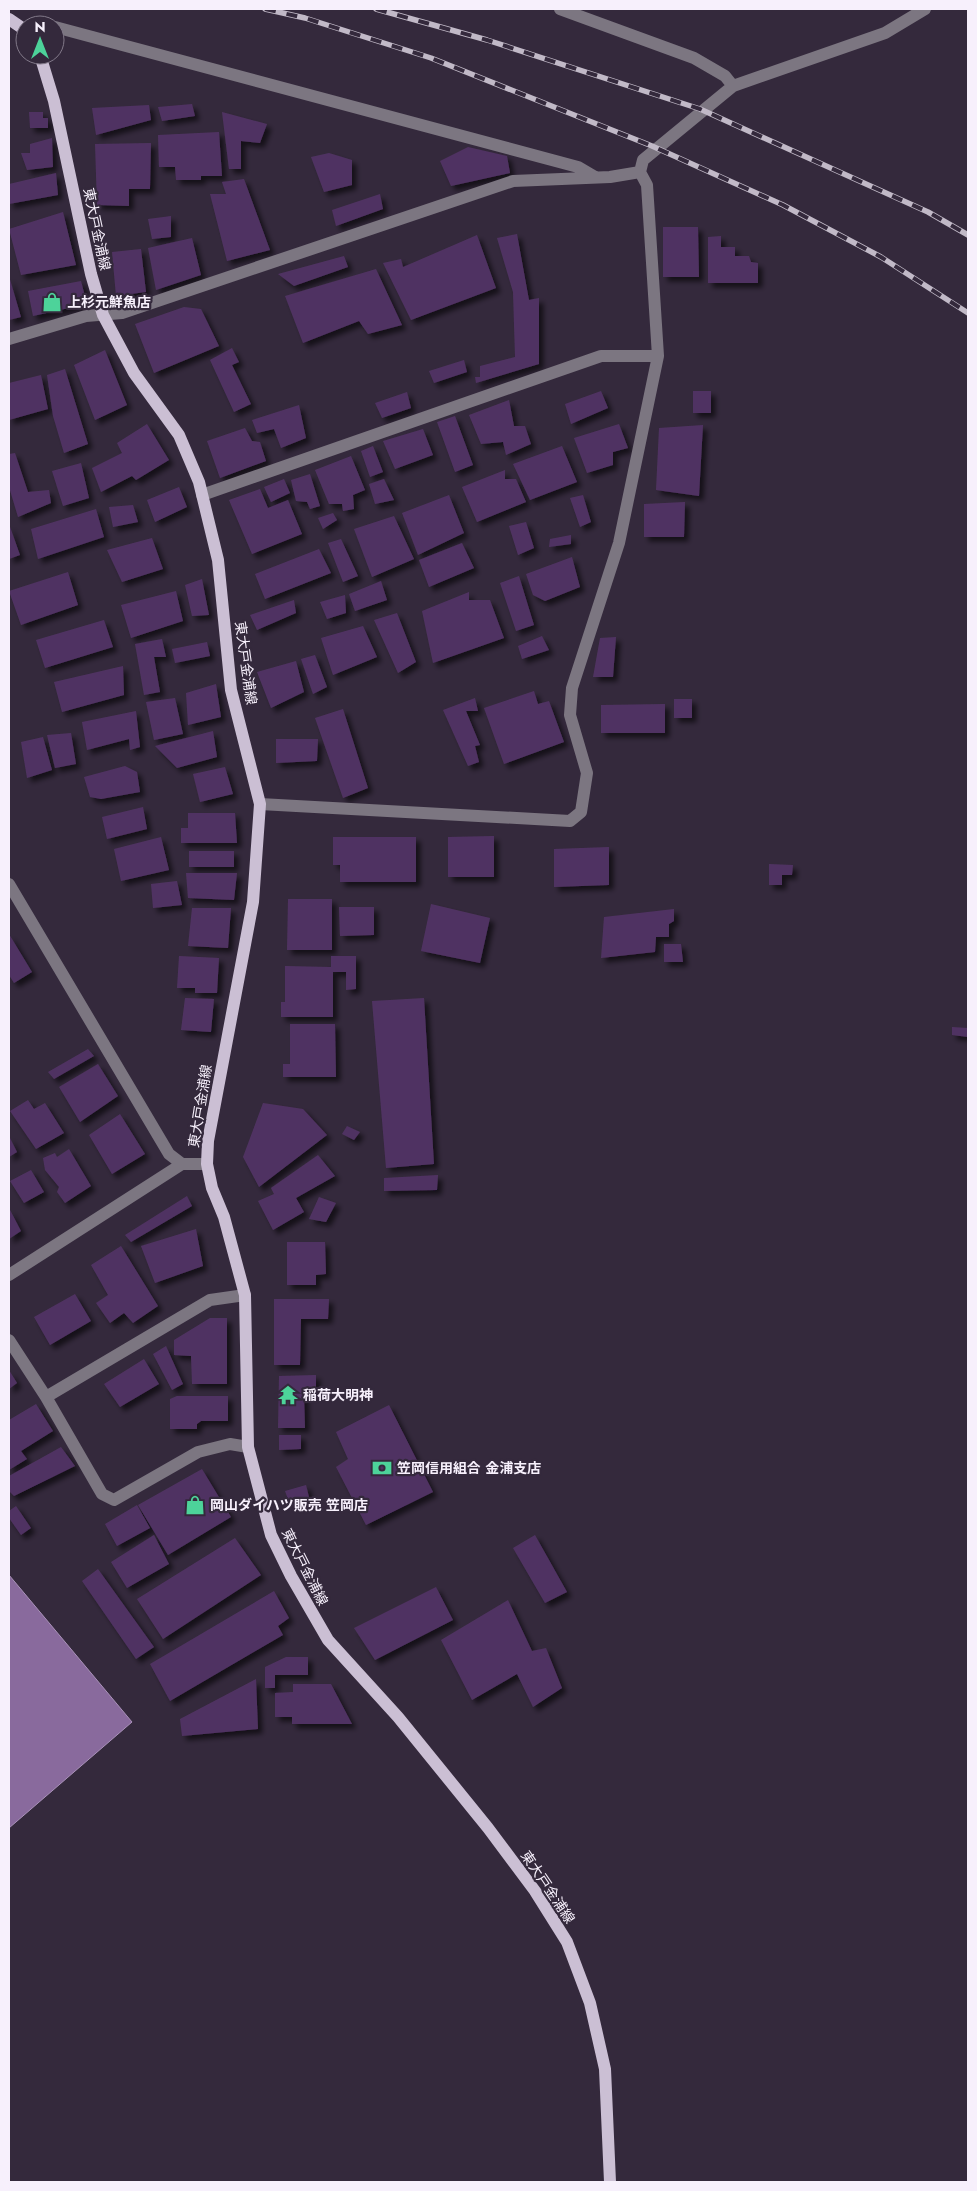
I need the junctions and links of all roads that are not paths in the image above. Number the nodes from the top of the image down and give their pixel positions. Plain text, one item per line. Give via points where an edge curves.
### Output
1 (560, 9) edge
2 (925, 9) edge
3 (65, 30) edge
4 (43, 65) edge
5 (733, 86) junction
6 (640, 172) junction
7 (595, 177) junction
8 (103, 314) junction
9 (9, 339) edge
10 (658, 356) junction
11 (202, 495) junction
12 (260, 804) junction
13 (9, 884) edge
14 (182, 1164) junction
15 (207, 1164) junction
16 (9, 1275) edge
17 (246, 1295) junction
18 (9, 1340) edge
19 (46, 1398) junction
20 (248, 1447) junction
21 (610, 2182) edge

1 - 5 street via 694,58 725,76
2 - 5 street via 885,33
3 - 7 street via 578,167
4 - 8 main road, 東大戸金浦線
5 - 6 street via 644,160
6 - 7 street
6 - 10 street via 647,185
7 - 8 street via 512,181 122,313
8 - 9 street
8 - 11 main road, 東大戸金浦線 via 134,373 179,435
10 - 11 street via 601,356
10 - 12 street via 619,543 572,688 570,715 587,773 581,812 570,821
11 - 12 main road, 東大戸金浦線 via 218,560 232,690
12 - 15 main road, 東大戸金浦線 via 253,902 208,1141
13 - 14 street via 169,1154
14 - 15 street
14 - 16 street
15 - 17 main road, 東大戸金浦線
17 - 19 street via 210,1300
17 - 20 main road, 東大戸金浦線
18 - 19 street
19 - 20 street via 102,1494 114,1500 198,1452 230,1444
20 - 21 main road, 東大戸金浦線 via 271,1535 328,1640 398,1717 488,1828 535,1891 567,1942 590,2002 605,2069

